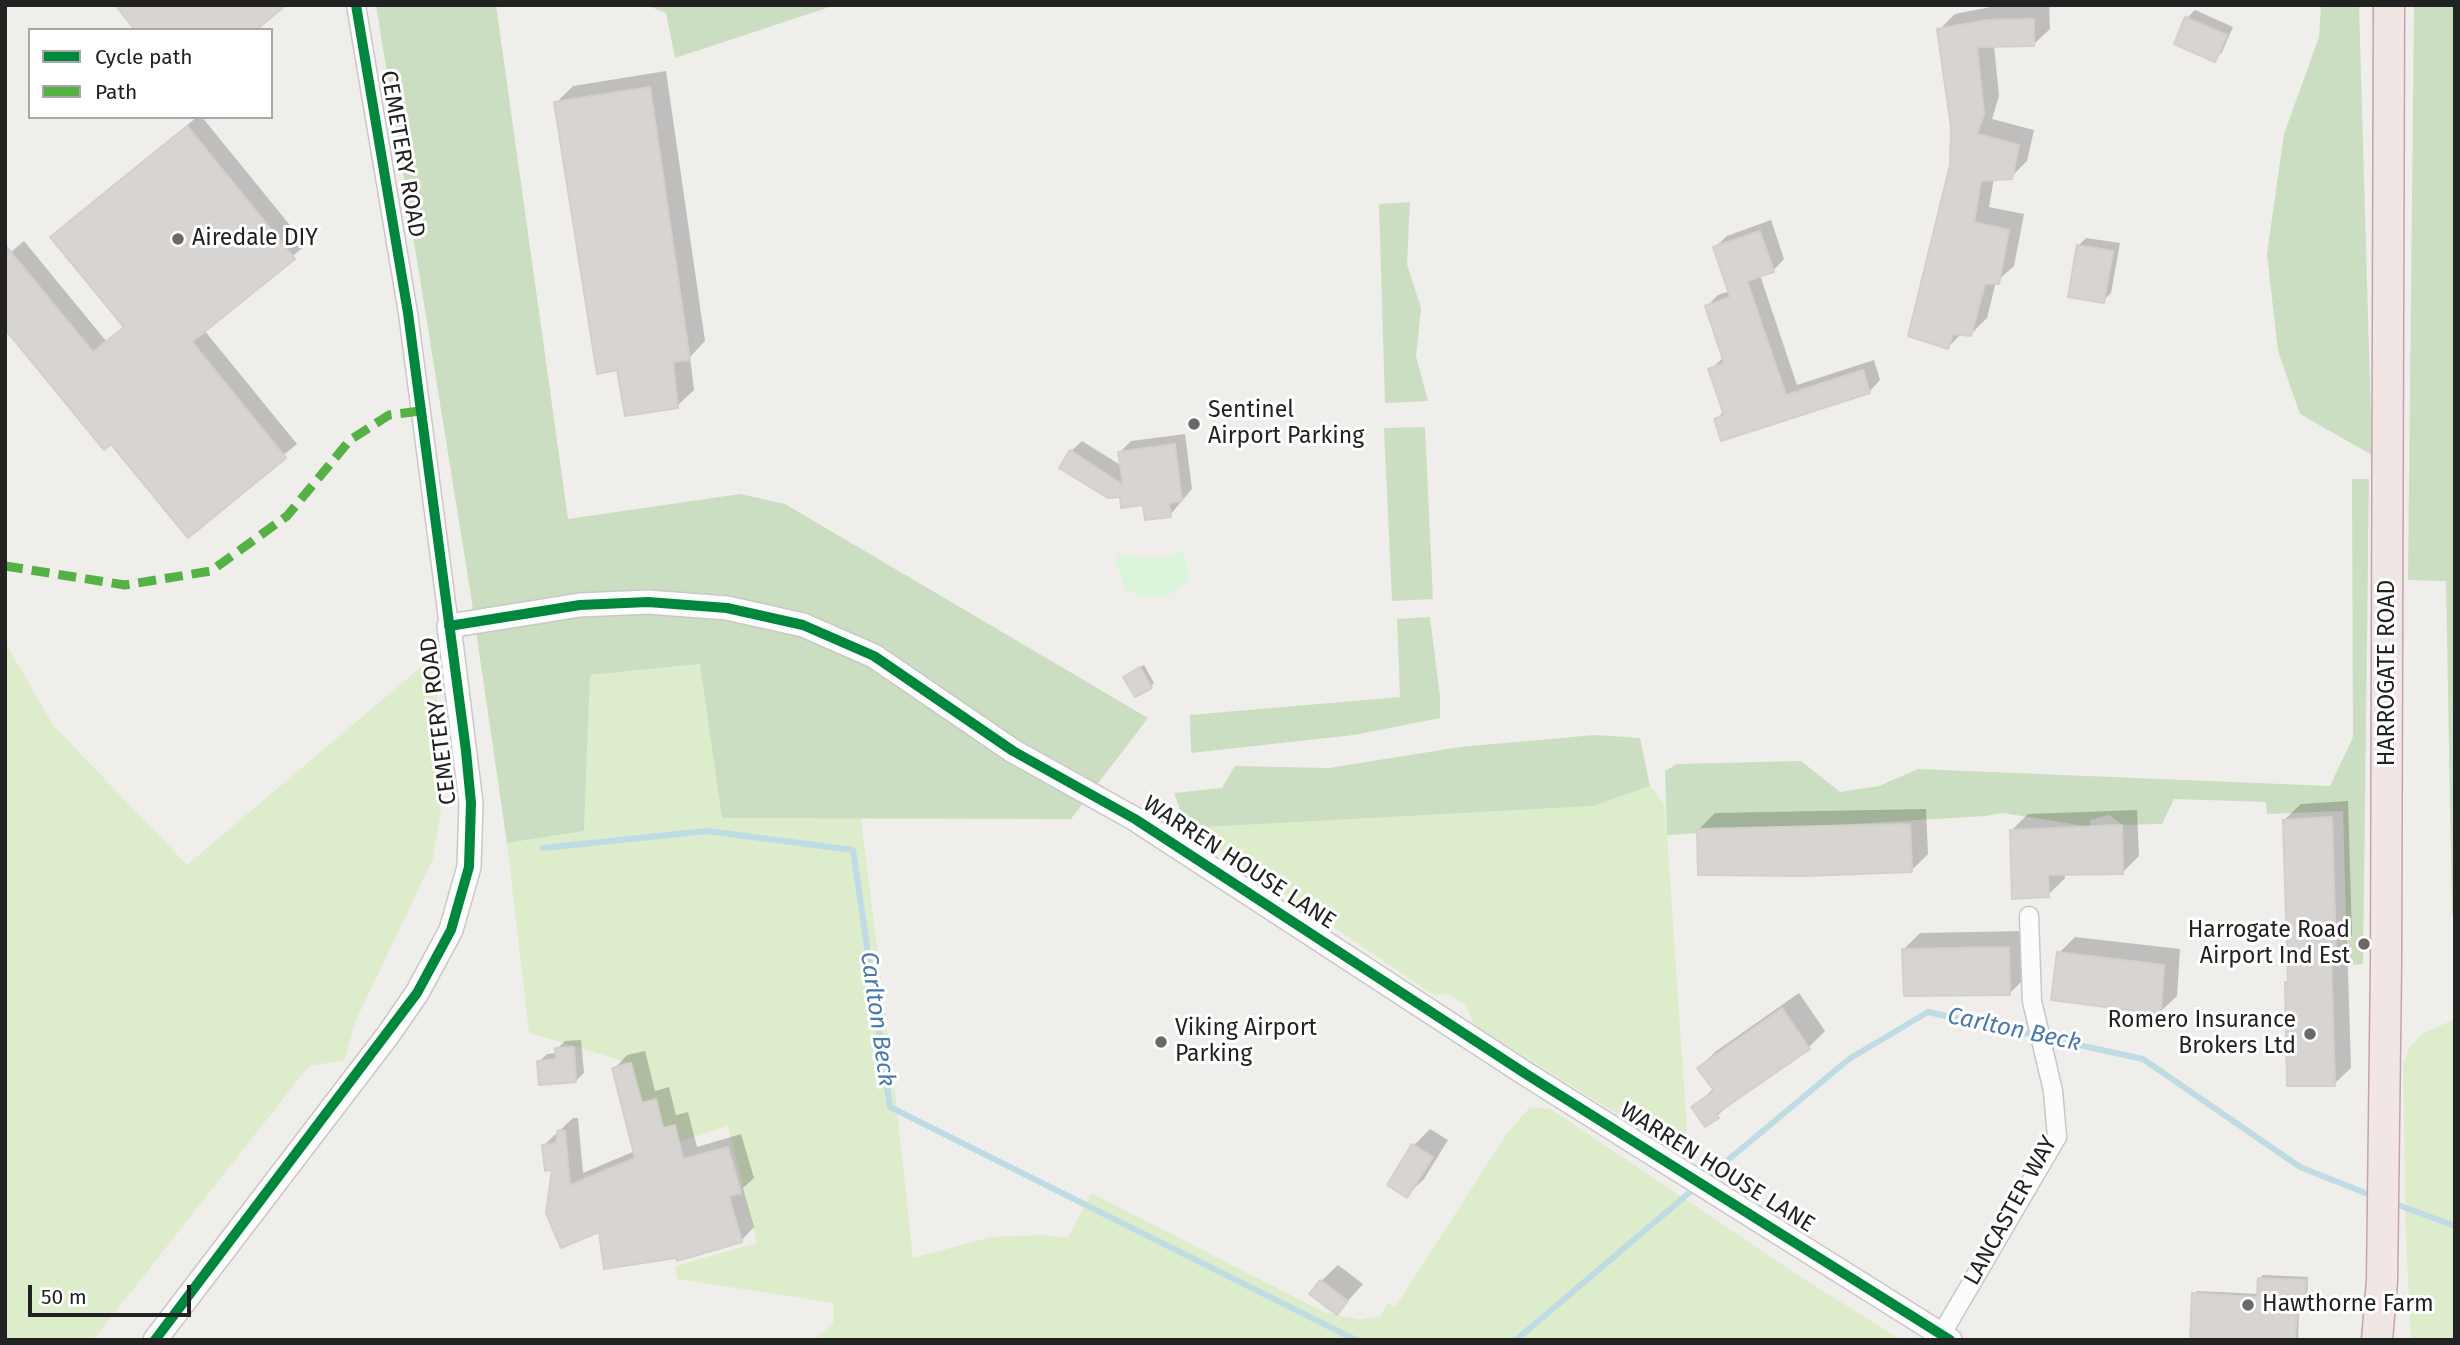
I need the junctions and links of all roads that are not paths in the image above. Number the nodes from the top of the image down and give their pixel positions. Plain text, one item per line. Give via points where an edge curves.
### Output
1 (356, 5) edge
2 (2389, 5) edge
3 (449, 626) junction
4 (2029, 916) dead end
5 (1945, 1337) edge
6 (155, 1340) edge
7 (2377, 1340) edge

1 - 3 street, CEMETERY ROAD via 408,313
2 - 7 highway, HARROGATE ROAD via 2386,953 2382,1281
3 - 5 street, WARREN HOUSE LANE via 580,605 648,602 727,608 803,625 874,656 1013,751 1135,820 1526,1074
3 - 6 street, CEMETERY ROAD via 471,803 469,867 451,930 418,993 388,1035
4 - 5 street, LANCASTER WAY via 2032,1001 2053,1091 2057,1137

